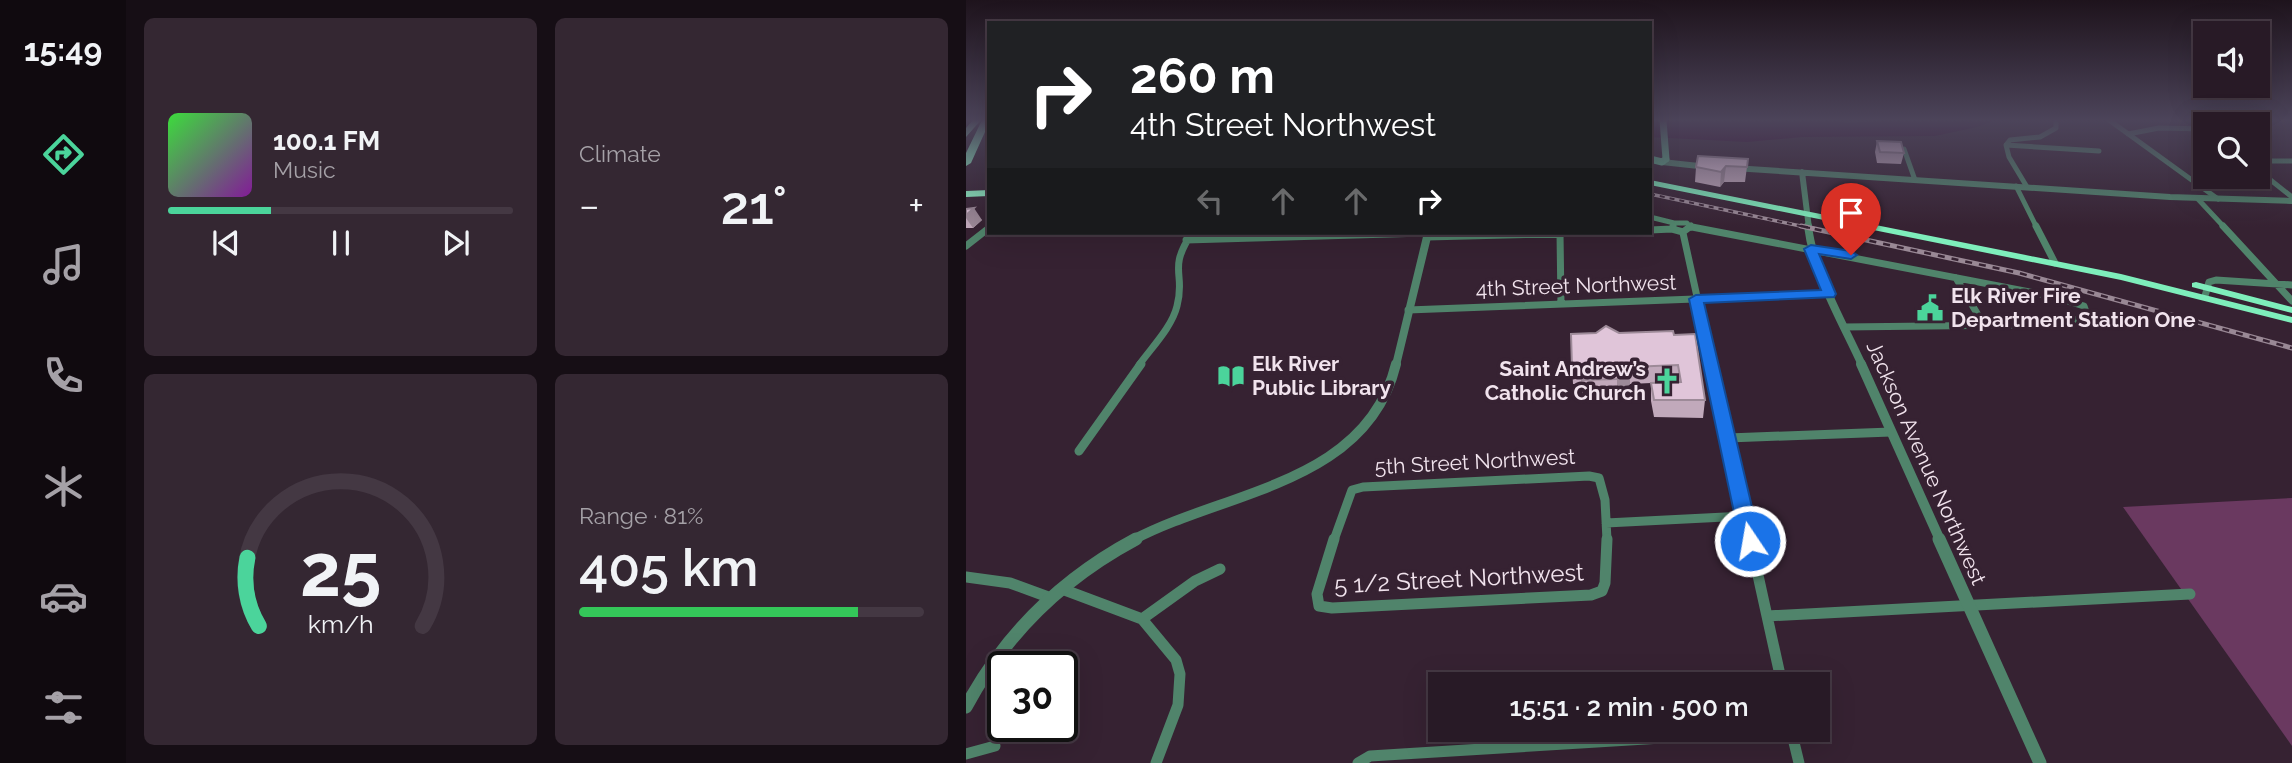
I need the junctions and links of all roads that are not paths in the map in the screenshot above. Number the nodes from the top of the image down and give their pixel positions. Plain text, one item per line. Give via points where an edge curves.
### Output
1 (1667, 156) edge
2 (1906, 156) edge
3 (2008, 156) edge
4 (2158, 156) edge
5 (2292, 160) edge
6 (2270, 161) edge
7 (1712, 167) edge
8 (1725, 168) edge
9 (1802, 172) junction
10 (1652, 176) edge
11 (1915, 180) junction
12 (2270, 180) edge
13 (1652, 182) edge
14 (2016, 186) junction
15 (2027, 187) junction
16 (987, 193) edge
17 (968, 195) edge
18 (2197, 198) junction
19 (2218, 199) junction
20 (2292, 199) edge
21 (1807, 212) junction
22 (1652, 218) edge
23 (1673, 226) junction
24 (1692, 227) junction
25 (987, 230) edge
26 (1652, 230) edge
27 (1683, 233) junction
28 (1308, 235) edge
29 (1426, 235) edge
30 (1560, 235) edge
31 (1189, 236) edge
32 (966, 246) edge
33 (1811, 249) junction
34 (2054, 260) junction
35 (1956, 278) junction
36 (2277, 284) junction
37 (2292, 285) edge
38 (2206, 292) junction
39 (1829, 294) junction
40 (1696, 299) junction
41 (2292, 301) edge
42 (1561, 304) junction
43 (1408, 310) junction
44 (2292, 310) edge
45 (2292, 320) edge
46 (1984, 325) junction
47 (1844, 327) junction
48 (1891, 432) junction
49 (1728, 438) junction
50 (1079, 451) dead end
51 (1745, 516) junction
52 (1606, 523) junction
53 (1220, 569) dead end
54 (966, 577) edge
55 (1062, 589) junction
56 (2190, 594) dead end
57 (1051, 598) junction
58 (1319, 606) joint
59 (1970, 607) junction
60 (1767, 616) junction
61 (1142, 619) junction
62 (1779, 672) edge
63 (966, 707) edge
64 (1597, 742) edge
65 (1794, 742) edge
66 (995, 746) dead end
67 (966, 754) edge
68 (1359, 761) edge
69 (1156, 763) edge
70 (1799, 763) edge
71 (2040, 763) edge

1 - 7 street via 1686,165
2 - 11 street
3 - 15 street
4 - 19 street
5 - 6 street
8 - 9 street
9 - 11 street
9 - 21 street, Jackson Avenue Northwest
10 - 21 highway
11 - 14 street
12 - 20 street
13 - 21 highway
14 - 15 street
14 - 34 street
15 - 18 street
16 - 17 highway
18 - 19 street
18 - 36 street
19 - 20 street
21 - 33 street, Jackson Avenue Northwest
21 - 34 highway
22 - 23 street
23 - 24 street via 1683,222
23 - 26 street
23 - 27 street
24 - 27 street
24 - 33 street
25 - 32 street
27 - 40 street
28 - 31 street
29 - 43 street
30 - 42 street
31 - 50 street via 1175,259 1179,298 1174,316
33 - 35 street
33 - 39 street, Jackson Avenue Northwest
34 - 38 highway
35 - 46 street
35 - 46 street via 2051,296 2084,306 2087,315
36 - 37 street
36 - 38 street via 2216,280 2209,282
36 - 41 street
38 - 44 highway
38 - 45 highway
39 - 40 street, 4th Street Northwest
39 - 47 street, Jackson Avenue Northwest
40 - 42 street, 4th Street Northwest
40 - 49 street
42 - 43 street, 4th Street Northwest
43 - 55 street via 1391,385 1368,422 1339,450 1295,477 1141,536
46 - 47 street
47 - 48 street, Jackson Avenue Northwest
48 - 49 street
48 - 59 street, Jackson Avenue Northwest
49 - 51 street
51 - 52 street
51 - 60 street
52 - 58 street, 5 1/2 Street Northwest via 1605,583 1602,591 1591,595
52 - 58 street, 5th Street Northwest via 1599,478 1363,486 1347,498 1317,594
53 - 61 street
54 - 57 street via 1010,583
55 - 57 street
55 - 61 street
56 - 59 street
57 - 63 street via 1000,653
59 - 60 street
59 - 71 street, Jackson Avenue Northwest
60 - 62 street
61 - 69 street via 1169,649 1180,674 1178,705
64 - 68 street via 1370,756
65 - 70 street
66 - 67 street

